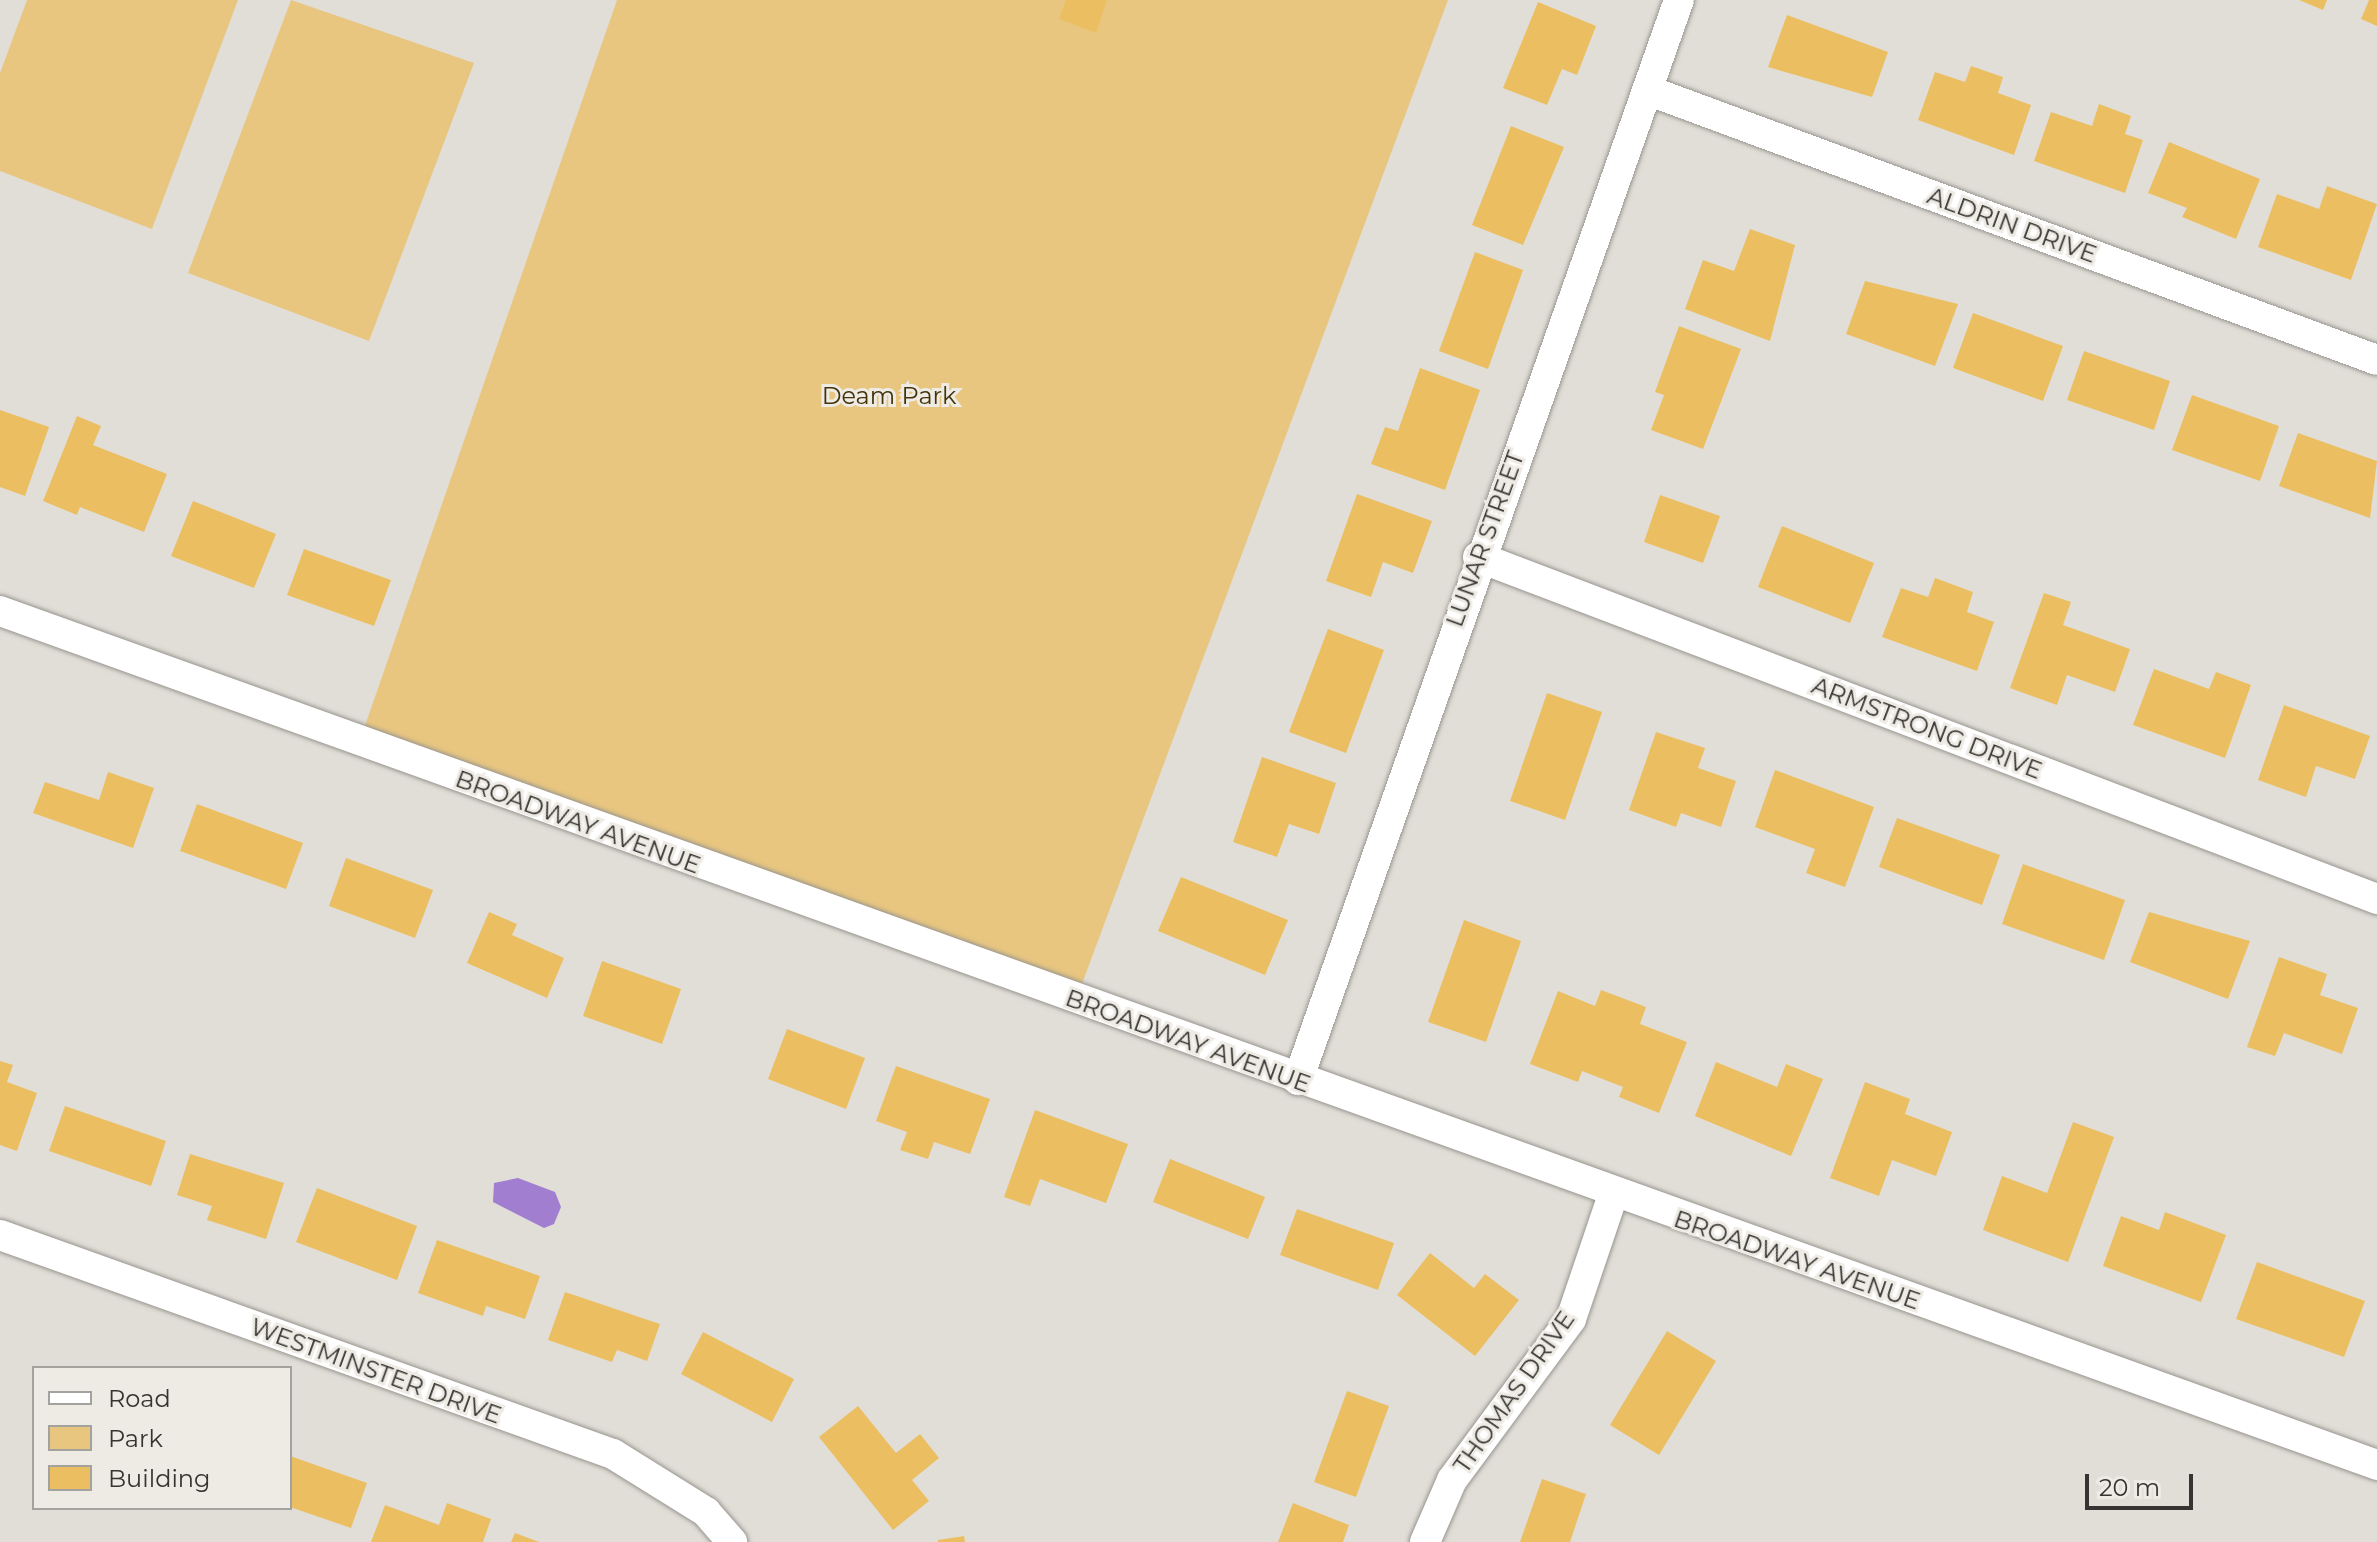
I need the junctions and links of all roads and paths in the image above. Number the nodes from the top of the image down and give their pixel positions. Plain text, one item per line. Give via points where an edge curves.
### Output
1 (1679, 0) edge
2 (1647, 90) junction
3 (2377, 360) edge
4 (1478, 557) junction
5 (0, 611) edge
6 (2377, 899) edge
7 (1298, 1080) junction
8 (1613, 1195) junction
9 (0, 1235) edge
10 (2377, 1465) edge
11 (732, 1542) edge
12 (1425, 1542) edge

1 - 2 street, LUNAR STREET
2 - 3 street, ALDRIN DRIVE
2 - 4 street, LUNAR STREET
4 - 6 street, ARMSTRONG DRIVE
4 - 7 street, LUNAR STREET
5 - 7 street, BROADWAY AVENUE
7 - 8 street, BROADWAY AVENUE
8 - 10 street, BROADWAY AVENUE
8 - 12 street, THOMAS DRIVE via 1571,1319 1452,1480
9 - 11 street, WESTMINSTER DRIVE via 613,1454 706,1512

